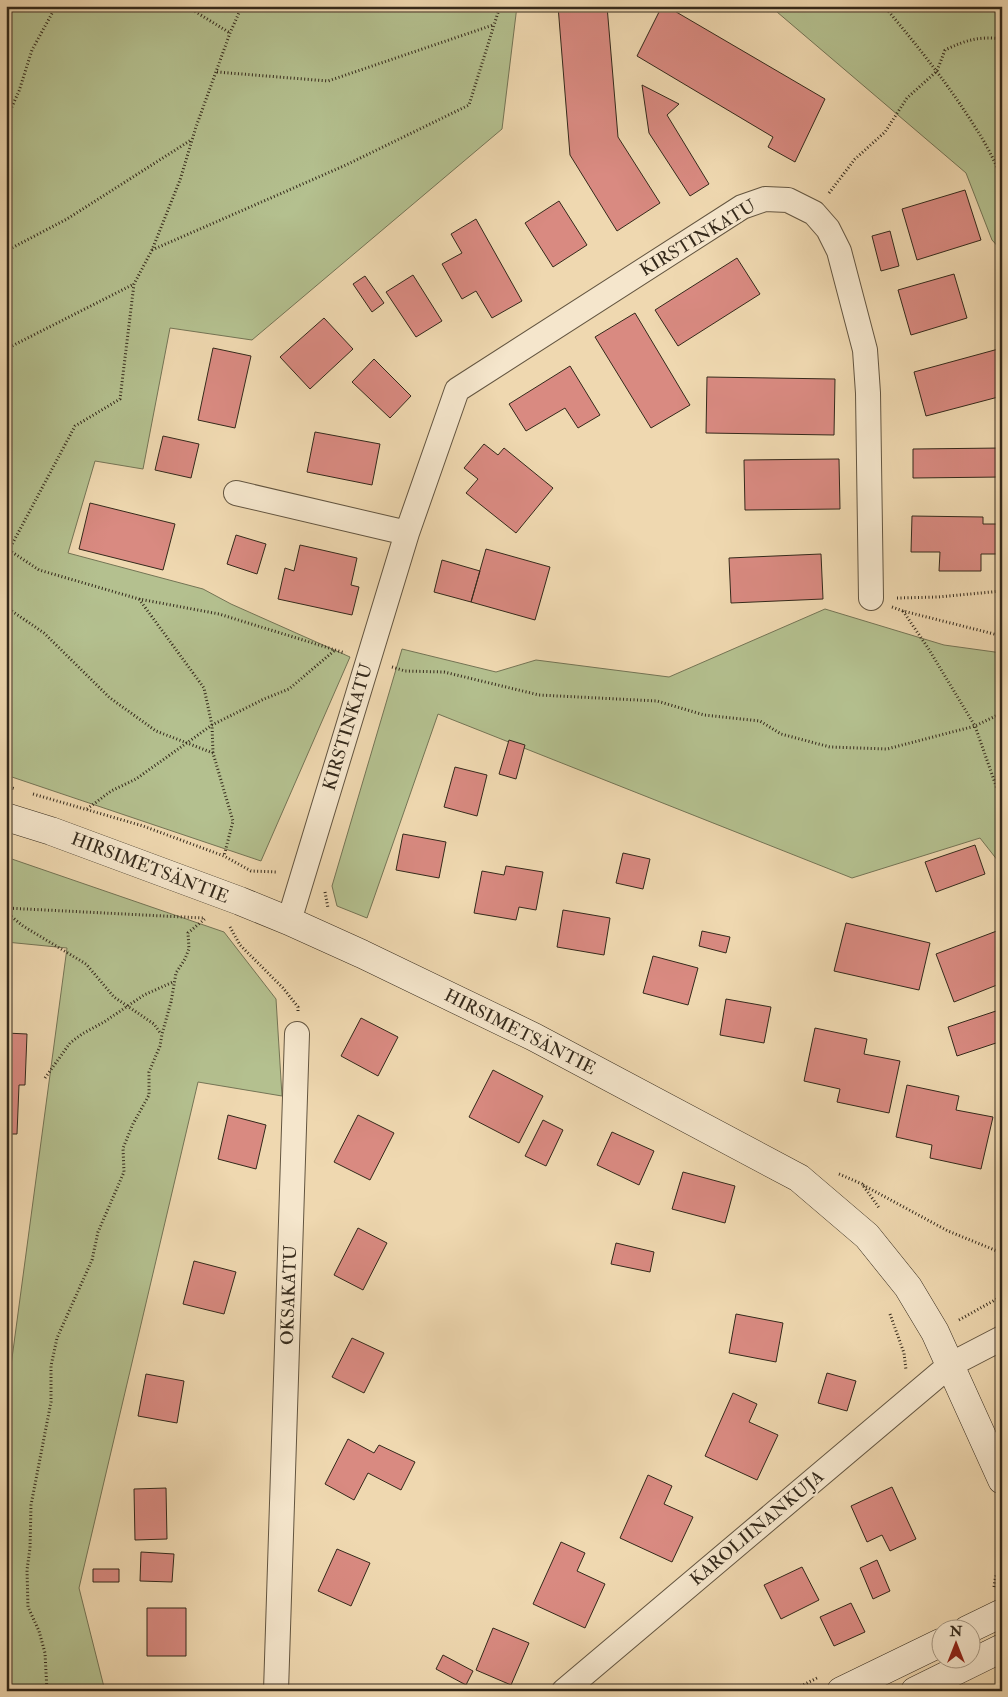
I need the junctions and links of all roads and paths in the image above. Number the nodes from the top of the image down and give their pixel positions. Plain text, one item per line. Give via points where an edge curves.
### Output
1 (56, 6) edge
2 (186, 6) edge
3 (242, 6) edge
4 (500, 6) edge
5 (884, 6) edge
6 (493, 25) junction
7 (230, 33) junction
8 (1002, 38) edge
9 (937, 71) junction
10 (217, 72) junction
11 (6, 120) edge
12 (192, 140) junction
13 (1002, 181) edge
14 (814, 213) junction
15 (152, 250) junction
16 (6, 251) edge
17 (134, 284) junction
18 (6, 349) edge
19 (236, 492) dead end
20 (407, 533) junction
21 (8, 549) edge
22 (1002, 591) edge
23 (871, 598) junction
24 (139, 599) junction
25 (6, 607) edge
26 (903, 612) junction
27 (1002, 636) edge
28 (336, 650) junction
29 (369, 660) junction
30 (1002, 713) edge
31 (212, 725) junction
32 (975, 726) junction
33 (186, 742) junction
34 (213, 753) junction
35 (1002, 803) edge
36 (86, 809) dead end
37 (6, 817) edge
38 (224, 856) dead end
39 (251, 871) dead end
40 (6, 910) edge
41 (234, 914) junction
42 (289, 921) junction
43 (235, 928) dead end
44 (174, 981) junction
45 (127, 1006) junction
46 (162, 1034) junction
47 (297, 1034) joint
48 (45, 1078) dead end
49 (862, 1184) dead end
50 (1002, 1252) edge
51 (890, 1313) dead end
52 (1002, 1338) edge
53 (950, 1365) junction
54 (909, 1399) junction
55 (1002, 1480) edge
56 (1002, 1613) edge
57 (980, 1624) edge
58 (930, 1647) edge
59 (1002, 1648) edge
60 (1002, 1689) edge
61 (46, 1691) edge
62 (276, 1691) edge
63 (564, 1691) edge
64 (841, 1691) edge
65 (915, 1691) edge
66 (997, 1691) edge

1 - 11 path via 32,50
2 - 7 path
3 - 7 path
4 - 6 path
5 - 9 path
6 - 10 path via 328,81
6 - 15 path via 470,105 346,165
7 - 10 path
8 - 9 path via 964,41 945,50
9 - 13 path via 972,121
9 - 14 path via 907,98 885,132 855,159
10 - 12 path
12 - 15 path
12 - 16 path via 67,219
14 - 20 street, KIRSTINKATU via 788,200 765,198 742,208 457,390
14 - 23 street, KIRSTINKATU via 839,251 865,350
15 - 17 path
17 - 18 path
17 - 21 path via 120,399 76,426
19 - 20 street
20 - 29 street, KIRSTINKATU
21 - 24 path via 39,570
22 - 23 path via 938,597
23 - 26 path
24 - 28 path via 219,614
24 - 31 path via 204,688
25 - 33 path via 44,634 110,698 156,731
26 - 27 path
26 - 32 path
28 - 29 path
28 - 31 path via 289,689
29 - 32 path via 404,671 444,672 539,695 658,701 704,715 760,721 781,734 830,746 887,749
29 - 42 street, KIRSTINKATU
30 - 32 path
31 - 33 path
31 - 34 path
32 - 35 path
33 - 34 path
33 - 36 path via 136,779
34 - 38 path via 233,821
37 - 41 street, HIRSIMETSÄNTIE via 52,831
39 - 41 path
40 - 44 path via 208,918 188,933 189,948
40 - 45 path via 23,926 86,964 114,997
41 - 42 street, HIRSIMETSÄNTIE
41 - 43 path
41 - 47 path via 240,944 298,1007
42 - 53 street, HIRSIMETSÄNTIE via 534,1037 798,1178 868,1236 908,1287 936,1332
44 - 45 path
44 - 46 path
45 - 46 path via 154,1024
45 - 48 path via 70,1043
46 - 61 path via 149,1072 149,1095 123,1148 124,1172 98,1232 92,1260 57,1338 51,1366 51,1402 31,1505 27,1570 28,1607 45,1653
47 - 62 street, OKSAKATU
49 - 50 path via 948,1231
51 - 54 path via 904,1353
52 - 53 street
53 - 54 street, KAROLIINANKUJA
53 - 55 street, HIRSIMETSÄNTIE
54 - 63 street, KAROLIINANKUJA
56 - 57 street
58 - 64 street
59 - 65 street
60 - 66 path

